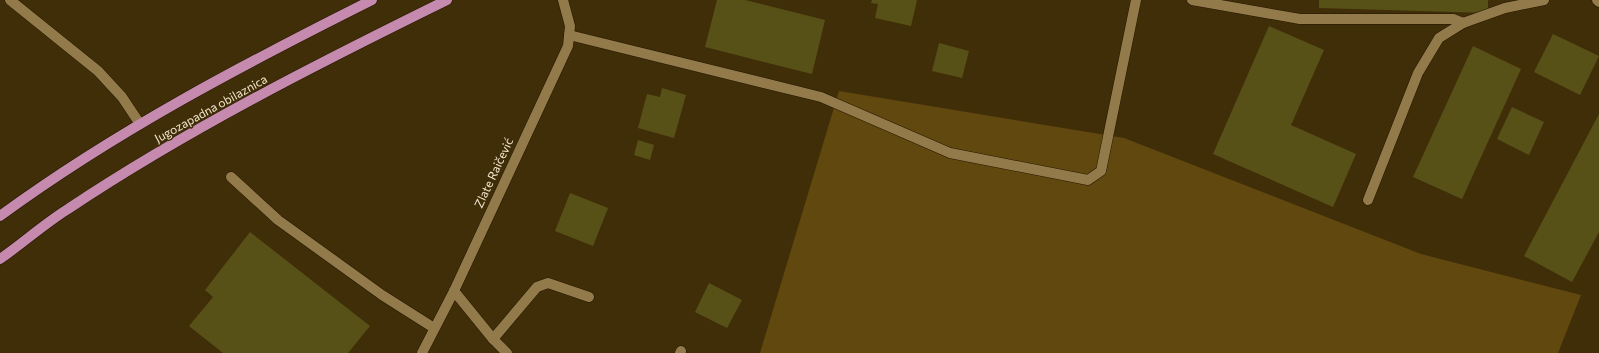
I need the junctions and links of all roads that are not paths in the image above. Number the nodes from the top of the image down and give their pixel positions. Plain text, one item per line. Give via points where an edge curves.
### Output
1 (10, 0) edge
2 (372, 0) edge
3 (447, 0) edge
4 (563, 0) edge
5 (1136, 0) edge
6 (1192, 0) edge
7 (1544, 0) edge
8 (1463, 23) junction
9 (569, 35) junction
10 (140, 124) junction
11 (231, 177) dead end
12 (1368, 200) dead end
13 (0, 216) edge
14 (0, 260) edge
15 (454, 291) junction
16 (588, 297) dead end
17 (434, 328) junction
18 (492, 339) junction
19 (422, 353) edge
20 (507, 353) edge

1 - 10 street via 98,71 122,97
2 - 10 main road, Jugozapadna obilaznica via 228,74
3 - 14 main road, Jugozapadna obilaznica via 293,78 170,146 67,209
4 - 9 street, Zlate Raičević via 570,26
5 - 9 street via 1101,171 1088,180 950,153 821,97
6 - 8 street via 1300,19 1453,18
7 - 8 street via 1504,8
8 - 12 street via 1439,38 1418,73
9 - 15 street, Zlate Raičević via 568,46
10 - 13 main road, Jugozapadna obilaznica
11 - 17 street via 278,220 382,295
15 - 17 street, Zlate Raičević
15 - 18 street
16 - 18 street via 548,283 537,287
17 - 19 street, Zlate Raičević
18 - 20 street

